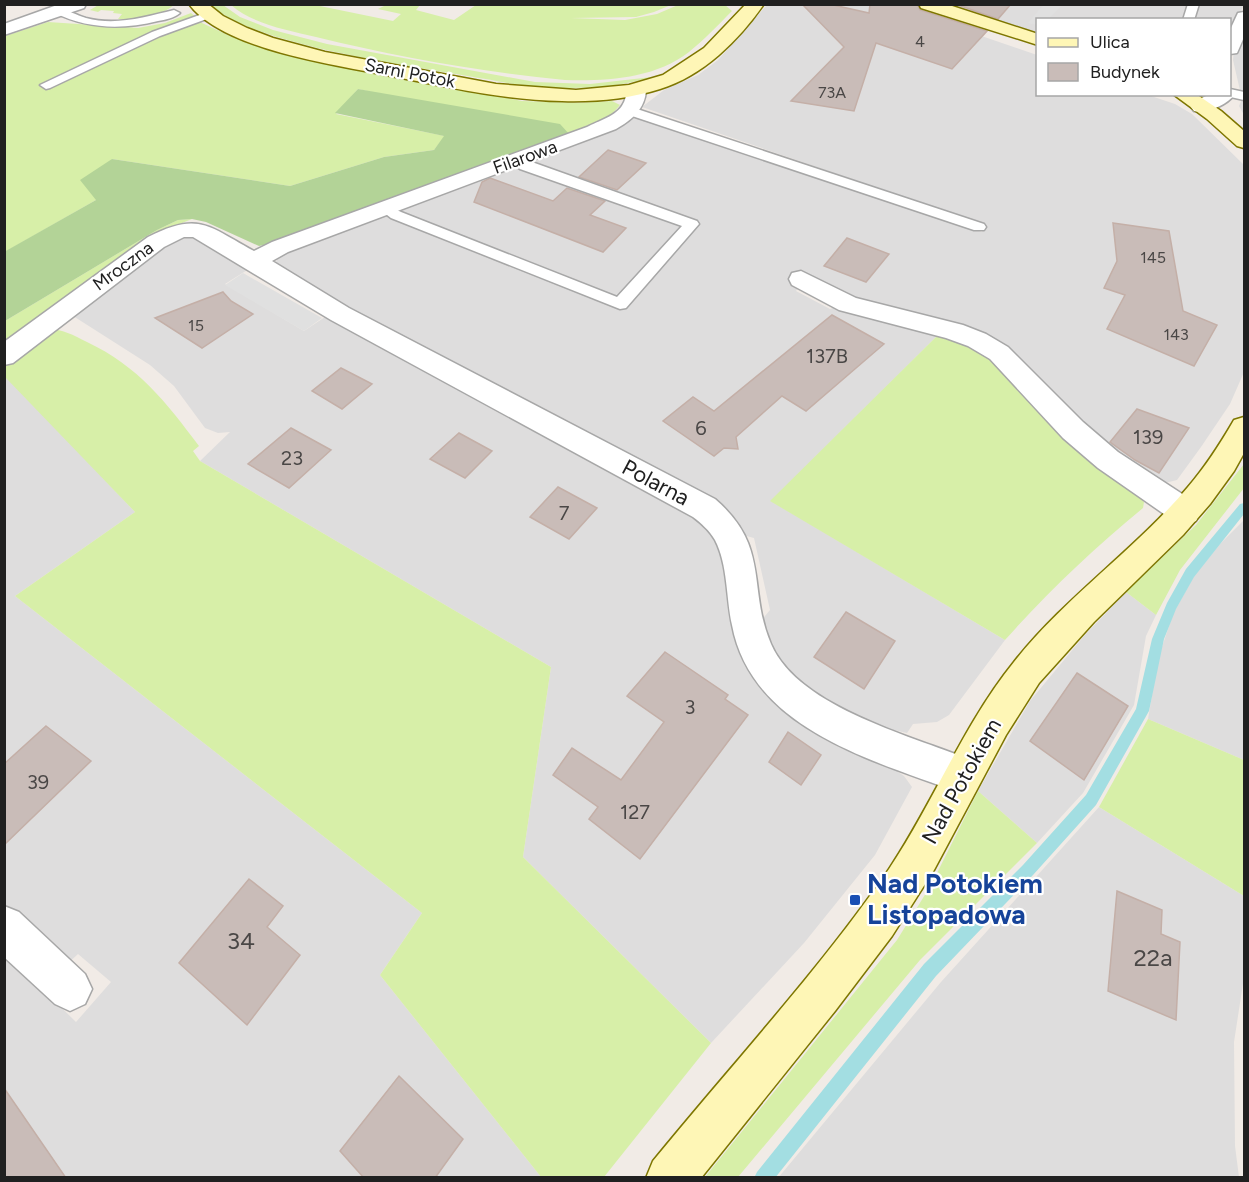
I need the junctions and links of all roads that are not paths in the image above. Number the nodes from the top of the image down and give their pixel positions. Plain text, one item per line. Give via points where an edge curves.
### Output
1 (78, 4) edge
2 (756, 4) edge
3 (927, 4) edge
4 (201, 8) edge
5 (59, 11) junction
6 (1245, 17) edge
7 (4, 30) edge
8 (1036, 39) edge
9 (1231, 47) edge
10 (46, 86) dead end
11 (1231, 89) edge
12 (1185, 96) edge
13 (1217, 96) edge
14 (1245, 96) edge
15 (633, 100) junction
16 (1201, 106) junction
17 (1245, 142) edge
18 (515, 160) junction
19 (385, 208) junction
20 (979, 226) dead end
21 (254, 261) junction
22 (801, 279) dead end
23 (4, 356) edge
24 (1245, 428) edge
25 (1185, 512) junction
26 (963, 775) junction
27 (4, 927) edge
28 (70, 989) dead end
29 (670, 1178) edge

1 - 5 street
2 - 15 street, Filarowa via 693,67
3 - 8 street
4 - 5 lane via 129,24 80,20
4 - 10 lane
4 - 15 street, Sarni Potok via 237,31 282,46 464,84
5 - 7 street
6 - 9 street
11 - 14 lane
12 - 16 street
13 - 16 street
15 - 18 street, Filarowa via 594,131
15 - 20 lane
16 - 17 street
18 - 19 street, Filarowa
18 - 19 lane via 692,224 620,304
19 - 21 street, Filarowa via 280,247
21 - 23 street, Mroczna via 200,231 170,233
21 - 26 street, Polarna via 340,314 704,508 729,535 758,654 782,687 856,734
22 - 25 street via 848,304 954,331 999,352 1073,430 1108,460
24 - 25 street, Nad Potokiem via 1225,463
25 - 26 street, Nad Potokiem via 1050,643 1000,709
26 - 29 street, Nad Potokiem via 905,880 875,925
27 - 28 street

